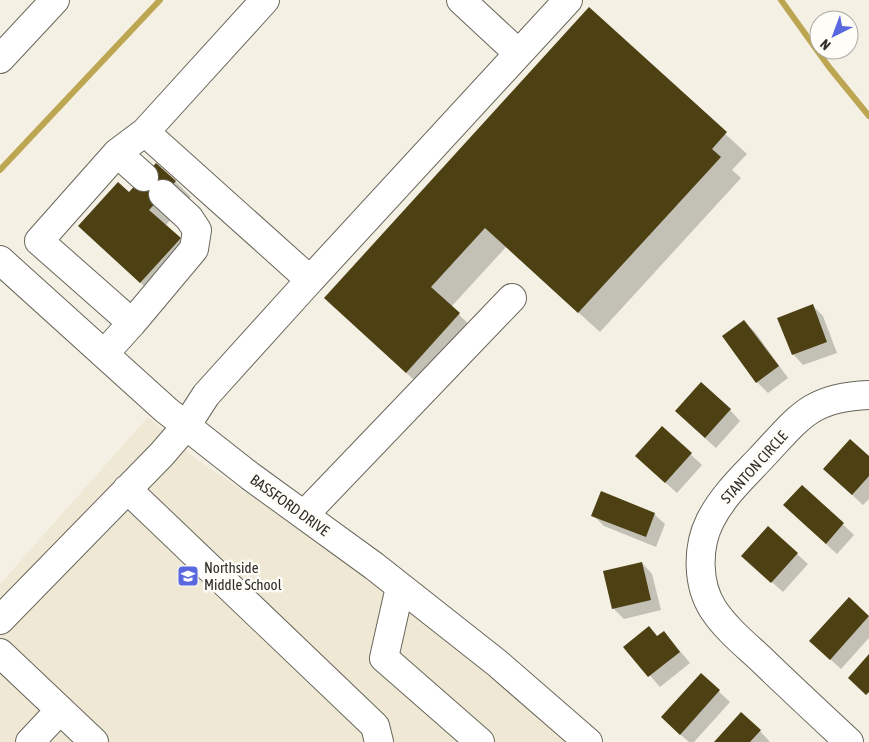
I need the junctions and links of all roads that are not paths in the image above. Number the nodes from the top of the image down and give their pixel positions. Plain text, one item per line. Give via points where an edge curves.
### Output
1 (55, 0) edge
2 (265, 0) edge
3 (461, 0) edge
4 (568, 0) edge
5 (518, 53) junction
6 (0, 59) edge
7 (145, 132) junction
8 (117, 153) junction
9 (0, 260) edge
10 (310, 280) junction
11 (512, 298) dead end
12 (132, 323) junction
13 (104, 354) junction
14 (869, 395) edge
15 (186, 426) junction
16 (128, 489) junction
17 (304, 515) junction
18 (400, 587) junction
19 (0, 620) edge
20 (0, 653) edge
21 (60, 710) junction
22 (30, 742) edge
23 (94, 742) edge
24 (379, 742) edge
25 (480, 742) edge
26 (588, 742) edge
27 (849, 742) edge

1 - 6 street
2 - 7 street
3 - 5 street
4 - 5 street
5 - 10 street
7 - 8 street
7 - 10 street
8 - 12 street via 189,218 197,230 194,249
8 - 12 street via 39,241
9 - 13 street, BASSFORD DRIVE
10 - 15 street via 206,396
11 - 17 street
12 - 13 street
13 - 15 street, BASSFORD DRIVE
14 - 27 street, STANTON CIRCLE via 844,396 817,404 801,415 723,498 709,523 700,552 702,579 712,608 734,634
15 - 16 street
15 - 17 street, BASSFORD DRIVE
16 - 19 street
16 - 24 street via 375,726
17 - 18 street, BASSFORD DRIVE
18 - 25 street via 384,658
18 - 26 street, BASSFORD DRIVE via 497,663
20 - 21 street
21 - 22 street
21 - 23 street

